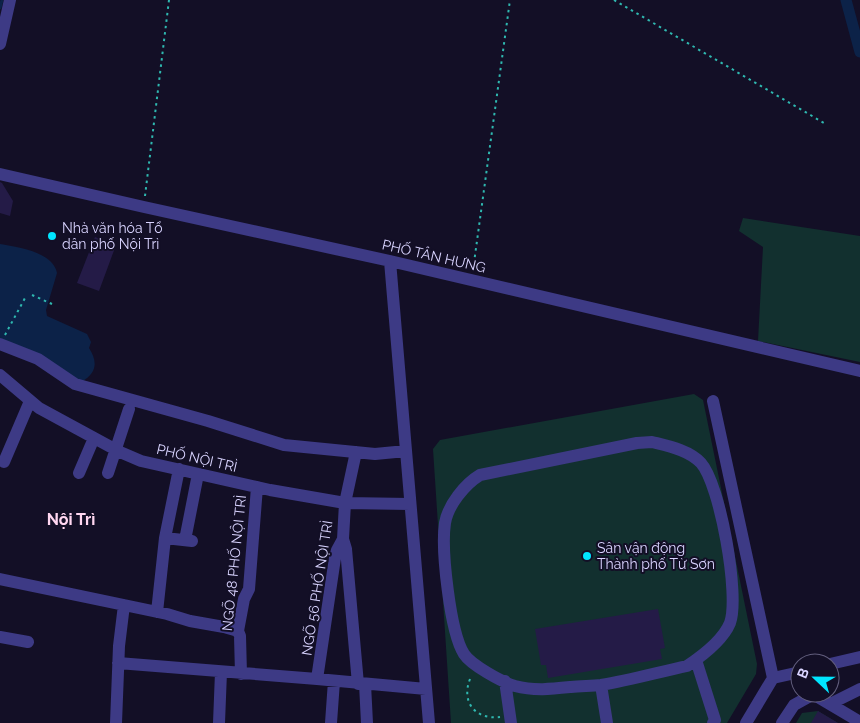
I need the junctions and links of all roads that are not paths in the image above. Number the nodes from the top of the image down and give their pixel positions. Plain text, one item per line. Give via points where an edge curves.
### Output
1 (10, 0) edge
2 (0, 44) edge
3 (0, 174) edge
4 (390, 261) junction
5 (0, 344) edge
6 (860, 371) edge
7 (0, 375) edge
8 (30, 401) junction
9 (714, 401) dead end
10 (129, 409) dead end
11 (94, 438) junction
12 (116, 450) junction
13 (406, 451) junction
14 (356, 452) junction
15 (4, 462) dead end
16 (179, 469) junction
17 (108, 472) dead end
18 (79, 473) dead end
19 (198, 474) junction
20 (257, 487) junction
21 (345, 503) junction
22 (410, 504) junction
23 (165, 538) junction
24 (343, 539) junction
25 (0, 579) edge
26 (124, 605) junction
27 (157, 612) junction
28 (238, 631) junction
29 (0, 637) edge
30 (28, 642) dead end
31 (860, 657) edge
32 (696, 660) junction
33 (840, 662) edge
34 (118, 663) junction
35 (222, 672) junction
36 (241, 674) junction
37 (790, 674) edge
38 (773, 678) junction
39 (318, 679) junction
40 (334, 681) junction
41 (505, 681) junction
42 (362, 684) junction
43 (601, 685) junction
44 (426, 689) junction
45 (860, 689) edge
46 (830, 704) junction
47 (507, 720) edge
48 (747, 722) edge
49 (860, 722) edge
50 (116, 723) edge
51 (219, 723) edge
52 (331, 723) edge
53 (367, 723) edge
54 (429, 723) edge
55 (607, 723) edge
56 (714, 723) edge
57 (782, 723) edge

1 - 2 street
3 - 4 street, PHỐ TÂN HƯNG
4 - 6 street, PHỐ TÂN HƯNG
4 - 13 street
5 - 14 street via 38,359 74,384 284,445
7 - 8 street, PHỐ NỘI TRÌ
8 - 11 street, PHỐ NỘI TRÌ
8 - 15 street
9 - 38 street
10 - 12 street
11 - 12 street, PHỐ NỘI TRÌ
11 - 18 street
12 - 16 street, PHỐ NỘI TRÌ via 141,461
12 - 17 street
13 - 14 street
13 - 22 street
14 - 21 street, NGÕ 56 PHỐ NỘI TRÌ
16 - 19 street, PHỐ NỘI TRÌ
16 - 23 street
19 - 20 street, PHỐ NỘI TRÌ
19 - 23 street via 189,538
20 - 21 street, PHỐ NỘI TRÌ
20 - 28 street, NGÕ 48 PHỐ NỘI TRÌ via 249,589 244,598
21 - 22 street, PHỐ NỘI TRÌ
21 - 24 street, NGÕ 56 PHỐ NỘI TRÌ
22 - 44 street
23 - 27 street
24 - 39 street, NGÕ 56 PHỐ NỘI TRÌ via 335,558
24 - 42 street
25 - 26 street
26 - 27 street
26 - 34 street
27 - 28 street
28 - 36 street, NGÕ 48 PHỐ NỘI TRÌ
29 - 30 street
31 - 33 street
32 - 41 street via 722,635 730,623 732,611 730,562 716,491 709,474 694,457 665,445 637,442 480,475 467,484 454,502 445,522 444,542 457,638 465,656
32 - 43 street via 687,666
32 - 56 street
34 - 35 street
34 - 50 street
35 - 36 street
35 - 51 street
36 - 39 street
37 - 38 street
38 - 48 street
39 - 40 street
40 - 42 street
40 - 52 street
41 - 43 street via 539,690
41 - 47 street
42 - 44 street
42 - 53 street
43 - 55 street
44 - 54 street
45 - 46 street
46 - 49 street
46 - 57 street via 812,695 794,705

